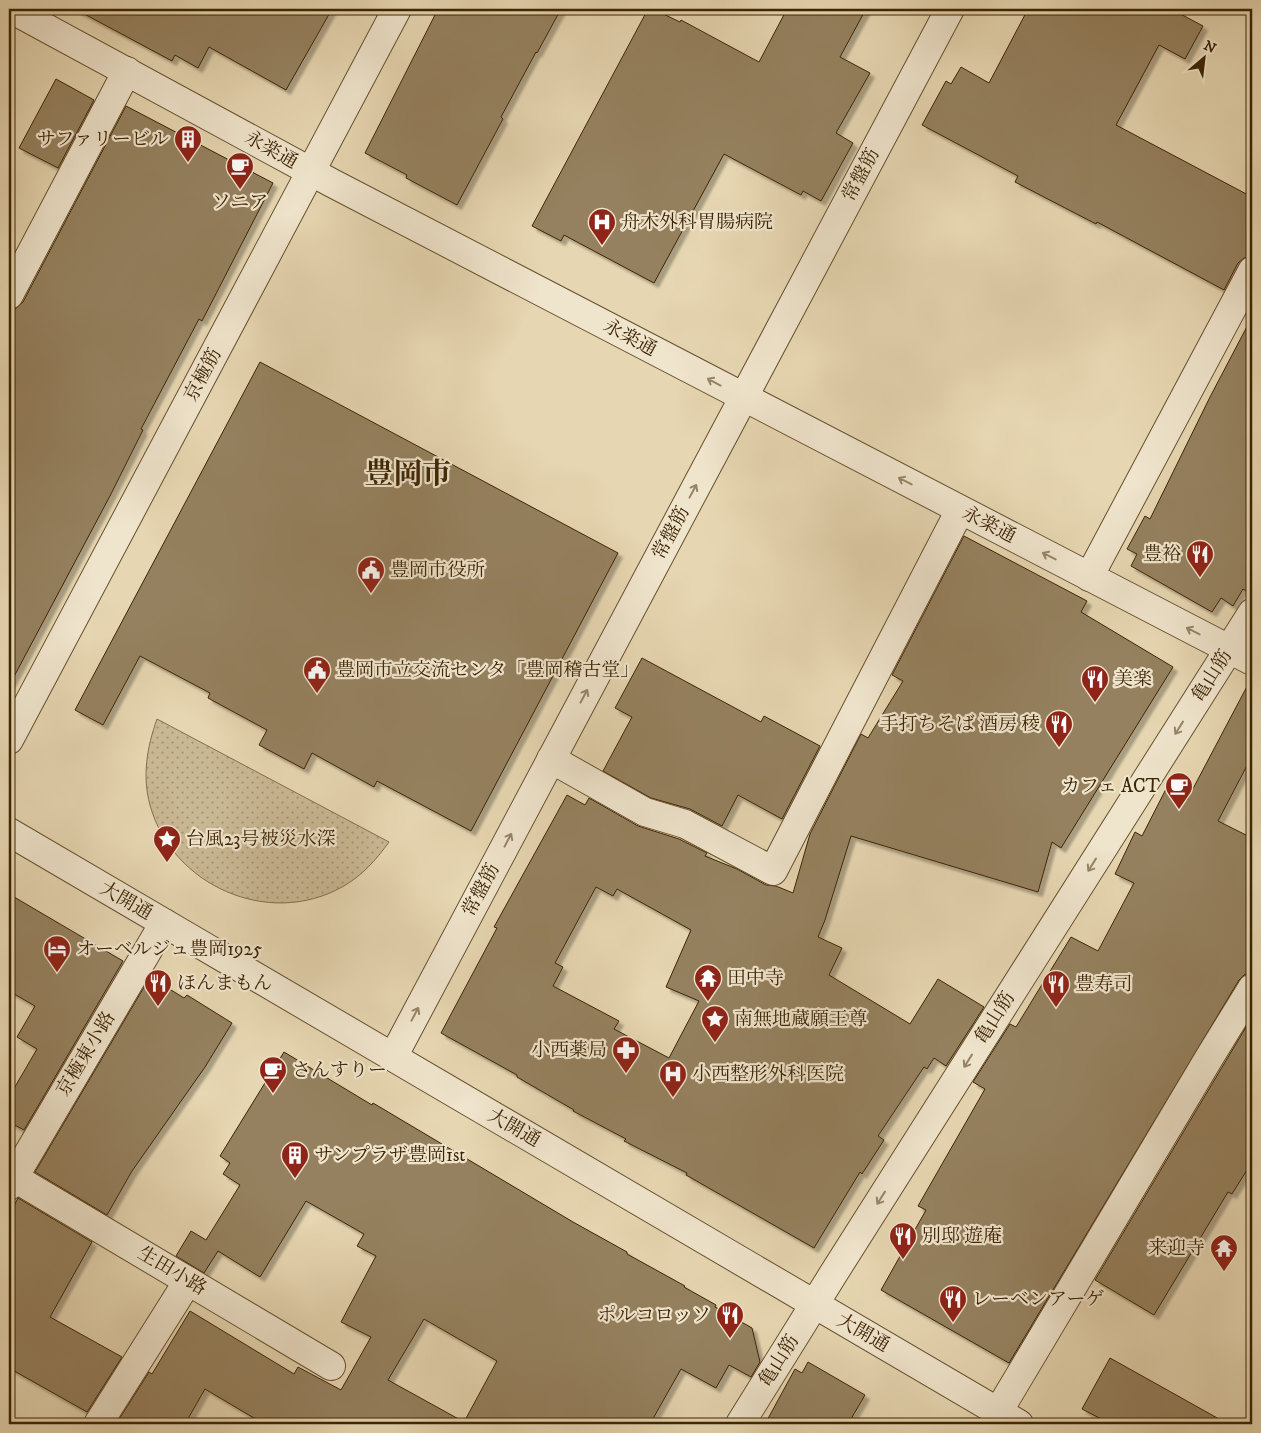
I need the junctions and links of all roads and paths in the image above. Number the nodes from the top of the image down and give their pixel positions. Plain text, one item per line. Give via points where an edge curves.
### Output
1 (397, 9) edge
2 (950, 9) edge
3 (15, 15) edge
4 (127, 71) junction
5 (311, 171) junction
6 (1252, 270) edge
7 (9, 295) edge
8 (743, 397) junction
9 (960, 510) junction
10 (1089, 577) junction
11 (1252, 613) edge
12 (1241, 654) edge
13 (9, 740) edge
14 (551, 760) junction
15 (9, 832) edge
16 (164, 923) junction
17 (1252, 988) edge
18 (393, 1057) junction
19 (11, 1181) edge
20 (188, 1280) junction
21 (814, 1305) junction
22 (331, 1366) dead end
23 (1008, 1418) edge
24 (98, 1424) edge
25 (740, 1424) edge

1 - 5 street, 京極筋
2 - 8 street, 常盤筋
3 - 4 street, 永楽通
4 - 5 street, 永楽通
4 - 7 street
8 -> 5 street, 永楽通
5 - 13 street, 京極筋
6 - 10 street
9 -> 8 street, 永楽通
14 -> 8 street, 常盤筋
10 -> 9 street, 永楽通
9 - 14 street via 773,872 685,824 645,812
12 -> 10 street, 永楽通
11 - 12 street, 亀山筋
12 -> 21 street, 亀山筋
18 -> 14 street, 常盤筋
15 - 16 street, 大開通
16 - 18 street, 大開通
16 - 19 street, 京極東小路
17 - 23 street via 1204,1066
18 - 21 street, 大開通
19 - 20 street, 生田小路
20 - 22 street, 生田小路
20 - 24 street
21 - 23 street, 大開通
21 - 25 street, 亀山筋

